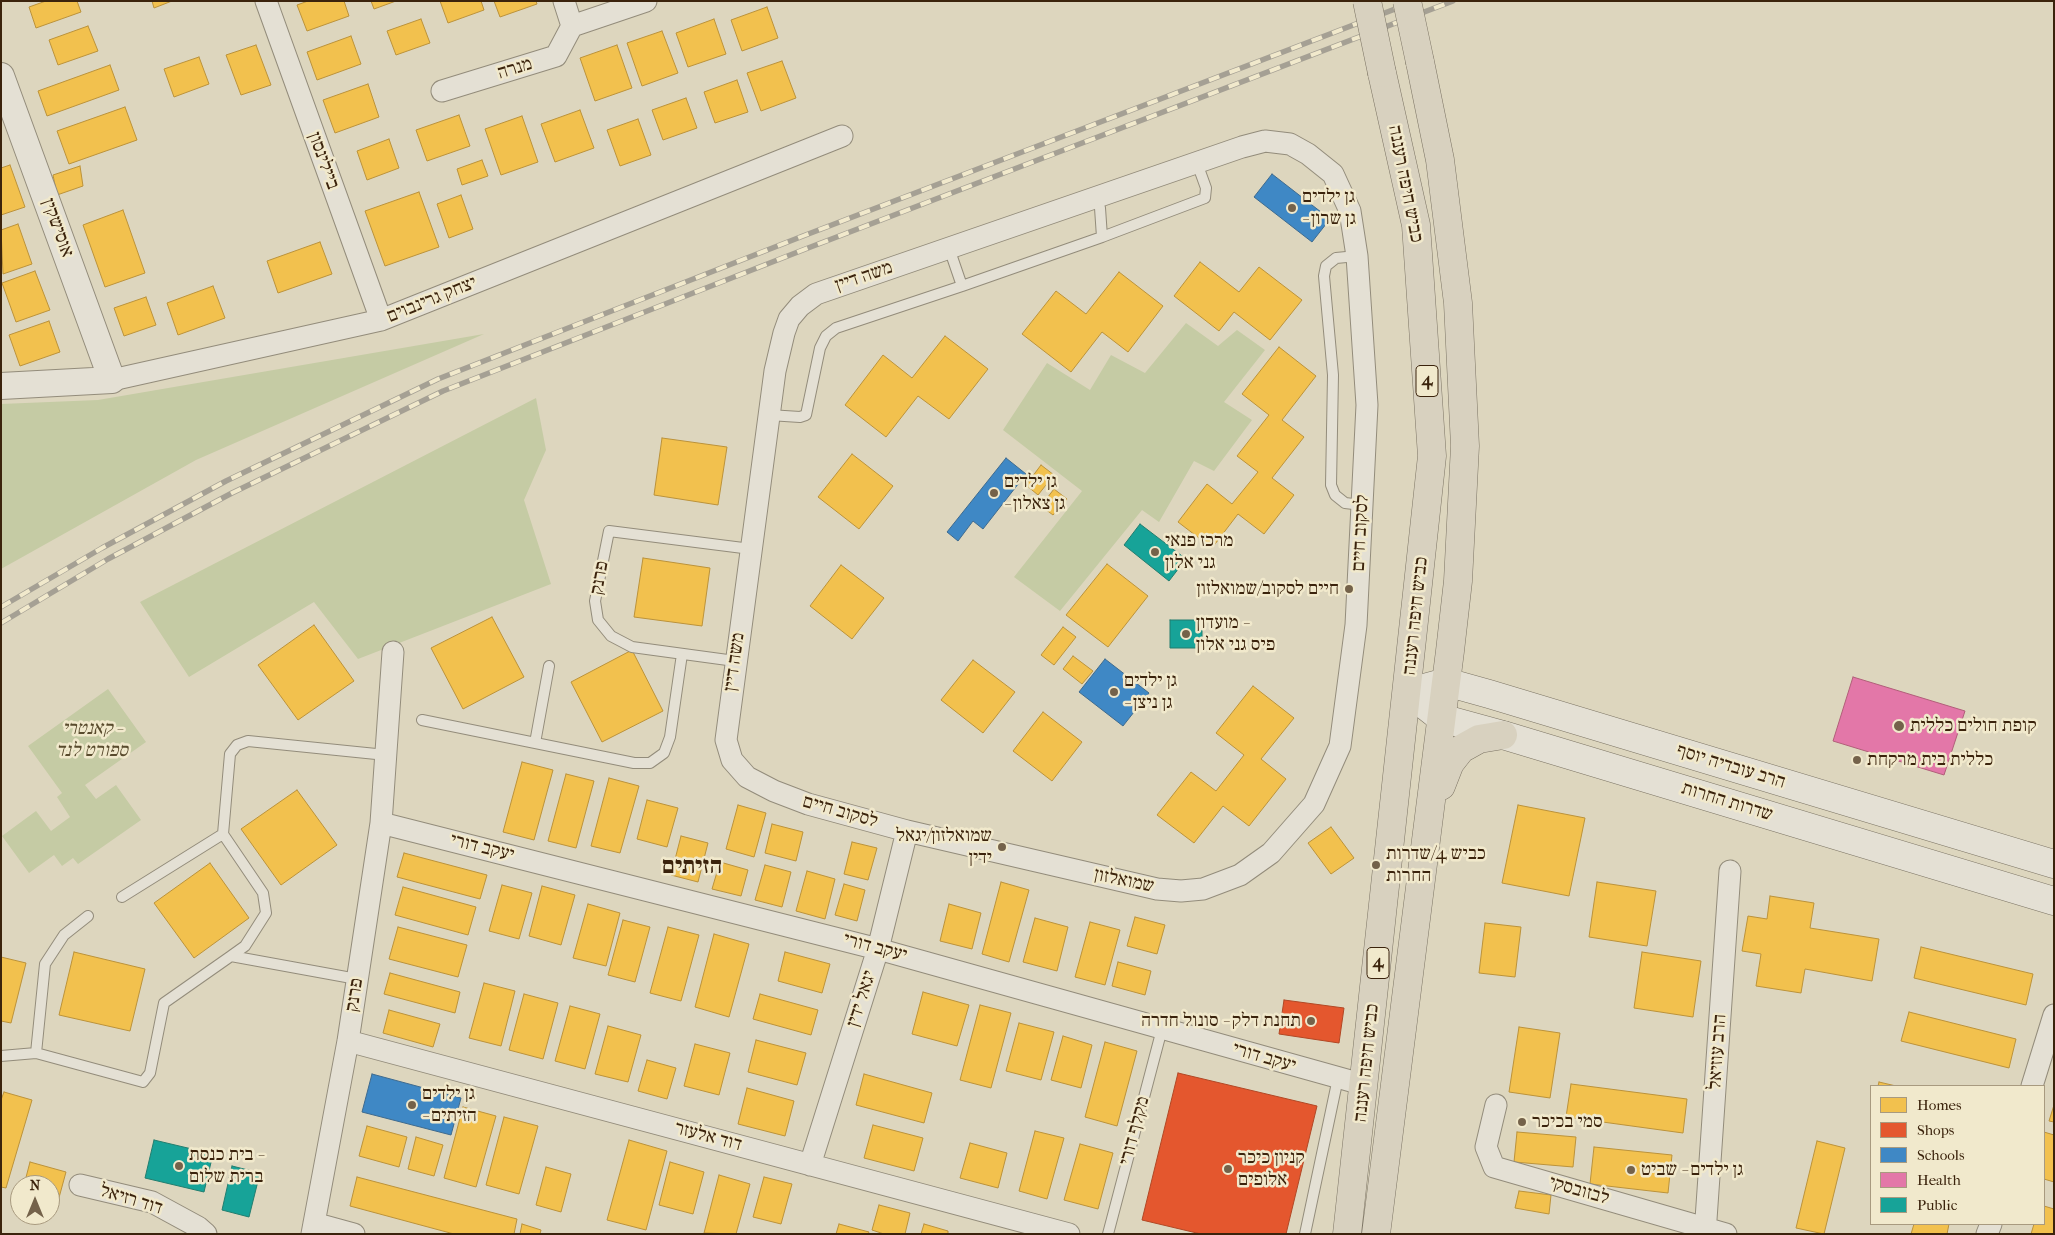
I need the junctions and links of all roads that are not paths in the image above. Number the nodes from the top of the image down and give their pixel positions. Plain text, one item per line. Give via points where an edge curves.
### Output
1 (266, 1) edge
2 (564, 1) edge
3 (646, 1) edge
4 (1366, 1) edge
5 (1407, 1) edge
6 (572, 26) junction
7 (1, 76) edge
8 (442, 91) dead end
9 (842, 136) dead end
10 (1197, 163) junction
11 (1096, 198) junction
12 (1102, 238) junction
13 (949, 248) junction
14 (1357, 256) junction
15 (962, 286) junction
16 (381, 320) junction
17 (112, 380) junction
18 (1, 386) edge
19 (769, 415) junction
20 (1362, 505) junction
21 (751, 549) junction
22 (393, 652) dead end
23 (682, 654) junction
24 (735, 661) junction
25 (549, 666) dead end
26 (1446, 682) junction
27 (1408, 692) junction
28 (1441, 718) junction
29 (422, 720) dead end
30 (1503, 735) junction
31 (535, 743) junction
32 (386, 755) junction
33 (774, 791) joint
34 (1314, 804) joint
35 (1432, 809) junction
36 (381, 823) junction
37 (907, 831) junction
38 (223, 834) junction
39 (2054, 864) edge
40 (1730, 870) dead end
41 (122, 897) dead end
42 (2054, 901) edge
43 (88, 916) dead end
44 (878, 948) junction
45 (231, 956) junction
46 (357, 978) junction
47 (2054, 1014) edge
48 (1162, 1029) junction
49 (348, 1041) junction
50 (36, 1053) junction
51 (1, 1056) edge
52 (1338, 1078) junction
53 (1365, 1085) junction
54 (2032, 1085) edge
55 (1496, 1105) dead end
56 (810, 1165) junction
57 (80, 1185) dead end
58 (313, 1228) edge
59 (1712, 1232) edge
60 (206, 1234) edge
61 (354, 1234) edge
62 (1068, 1234) edge
63 (1108, 1234) edge
64 (1305, 1234) edge
65 (1347, 1234) edge
66 (1376, 1234) edge

1 - 16 street, ביילינסון
2 - 6 street
3 - 6 street
4 - 27 highway, כביש חיפה רעננה / 4, bridge via 1416,225 1432,456
5 - 26 highway, כביש חיפה רעננה / 4, bridge via 1440,160 1458,304 1466,446 1458,581
6 - 8 street, מנרה via 556,56
7 - 17 street, אוסישקין
9 - 16 street, יצחק גרינבוים
10 - 11 street, משה דיין
10 - 12 lane via 1206,188 1205,198
10 - 14 street, משה דיין via 1265,141 1290,144 1308,154 1334,174 1343,192 1350,211
11 - 12 lane
11 - 13 street, משה דיין
12 - 15 lane
13 - 15 lane
13 - 19 street, משה דיין via 816,294 800,306 789,319 784,333
14 - 20 street, לסקוב חיים via 1366,404
14 - 20 lane via 1336,258 1326,266 1324,276 1334,375 1331,485 1335,495 1345,503
15 - 19 lane via 836,328 826,336 820,348 806,415
16 - 17 street, יצחק גרינבוים
17 - 18 street, יצחק גרינבוים
19 - 21 street, משה דיין
20 - 34 street, לסקוב חיים via 1356,625 1340,746
21 - 23 lane, פרנק via 609,531 595,601 598,620 611,636 632,647
21 - 24 street, משה דיין
22 - 32 street, פרנק
23 - 24 lane, פרנק
23 - 31 lane via 670,737 664,753 650,763 634,763
24 - 33 street, משה דיין via 726,740 732,760 746,777
25 - 31 lane
26 - 27 main road
26 - 28 highway, כביש חיפה רעננה / 4
26 - 39 main road, הרב עובדיה יוסף
27 - 28 main road, שדרות החרות
27 - 53 highway, כביש חיפה רעננה / 4
28 - 30 main road, שדרות החרות
28 - 35 highway, כביש חיפה רעננה / 4
29 - 31 lane
30 - 35 highway via 1480,739 1461,749 1450,763
30 - 42 main road, שדרות החרות
32 - 36 street, פרנק
32 - 38 lane via 248,741 237,745 230,754
33 - 37 street, לסקוב חיים via 808,804
34 - 37 street, שמואלזון via 1271,853 1240,875 1202,889 1181,891
35 - 66 highway, כביש חיפה רעננה / 4
36 - 44 street, יעקב דורי
36 - 46 street, פרנק
37 - 44 street, יגאל ידין
38 - 41 lane
38 - 45 lane via 263,893 266,912 245,946
40 - 59 street, הרב עוזיאל
43 - 50 lane via 64,935 45,964
44 - 48 street, יעקב דורי
44 - 56 street, יגאל ידין
45 - 46 lane
45 - 50 lane via 164,1003 150,1073 143,1082
46 - 49 street, פרנק
47 - 54 street
48 - 52 street, יעקב דורי
48 - 63 lane, מקלף דורי
49 - 56 street, דוד אלעזר
49 - 58 street, פרנק
50 - 51 lane
52 - 53 street, יעקב דורי
52 - 64 lane
53 - 65 highway, כביש חיפה רעננה / 4
55 - 59 street, לבזובסקי via 1486,1147 1494,1166
56 - 62 street, דוד אלעזר
57 - 60 street, דוד רזיאל via 152,1202
58 - 61 street

